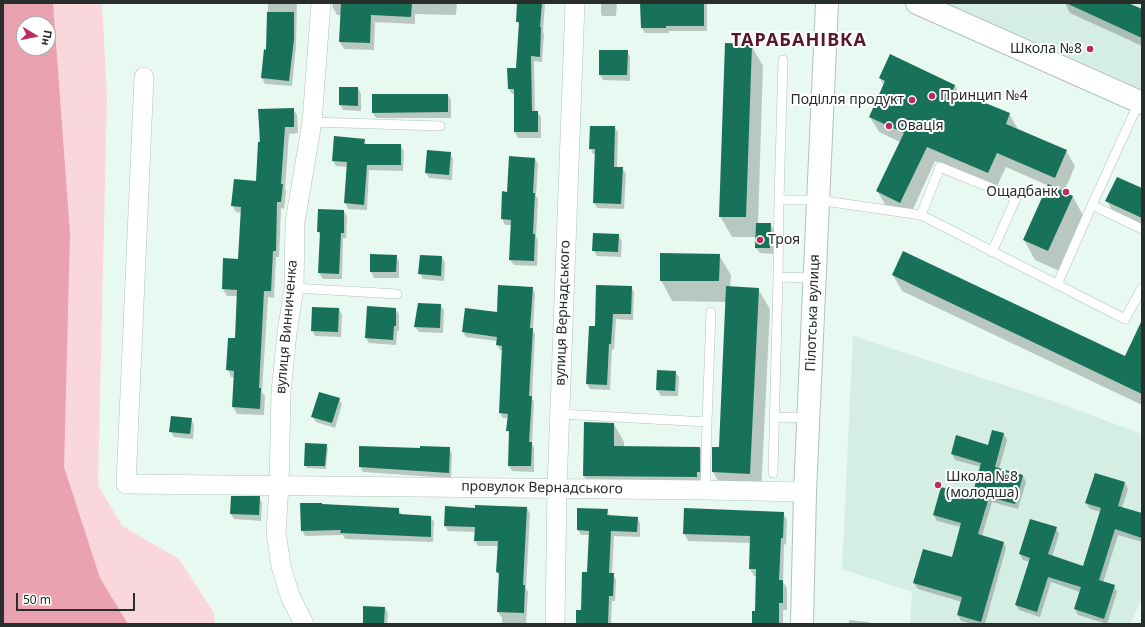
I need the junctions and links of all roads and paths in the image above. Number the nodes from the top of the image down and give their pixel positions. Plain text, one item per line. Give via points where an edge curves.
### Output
1 (321, 3) edge
2 (575, 3) edge
3 (827, 3) edge
4 (917, 3) edge
5 (783, 60) dead end
6 (144, 77) dead end
7 (1140, 103) edge
8 (312, 122) junction
9 (440, 126) dead end
10 (779, 200) junction
11 (818, 200) junction
12 (1092, 205) junction
13 (920, 216) junction
14 (1142, 229) edge
15 (992, 252) junction
16 (778, 277) junction
17 (814, 278) junction
18 (1057, 285) junction
19 (294, 288) junction
20 (1142, 288) edge
21 (397, 294) dead end
22 (711, 312) dead end
23 (560, 414) junction
24 (775, 417) junction
25 (808, 418) junction
26 (707, 422) junction
27 (773, 473) dead end
28 (279, 486) junction
29 (557, 488) junction
30 (705, 490) junction
31 (805, 492) junction
32 (304, 624) edge
33 (555, 624) edge
34 (802, 624) edge

1 - 8 street, вулиця Винниченка
2 - 23 street, вулиця Вернадського
3 - 11 street, Пілотська вулиця
4 - 7 street
5 - 10 lane
6 - 28 street, провулок Вернадського via 126,484
7 - 12 lane
8 - 9 lane
8 - 19 street, вулиця Винниченка via 295,222
10 - 11 lane
10 - 16 lane
11 - 13 lane
11 - 17 street, Пілотська вулиця
12 - 14 lane
12 - 18 lane
13 - 15 lane
13 - 15 lane via 940,167 1016,198
15 - 18 lane
16 - 17 lane
16 - 24 lane
17 - 25 street, Пілотська вулиця
18 - 20 lane via 1125,319
19 - 21 lane
19 - 28 street, вулиця Винниченка via 281,392
22 - 26 lane
23 - 26 lane
23 - 29 street, вулиця Вернадського
24 - 25 lane
24 - 27 lane
25 - 31 street, Пілотська вулиця
26 - 30 lane
28 - 29 street, провулок Вернадського
28 - 32 street, вулиця Винниченка via 276,532 280,566 290,596
29 - 30 street, провулок Вернадського
29 - 33 street, вулиця Вернадського
30 - 31 street, провулок Вернадського
31 - 34 street, Пілотська вулиця

